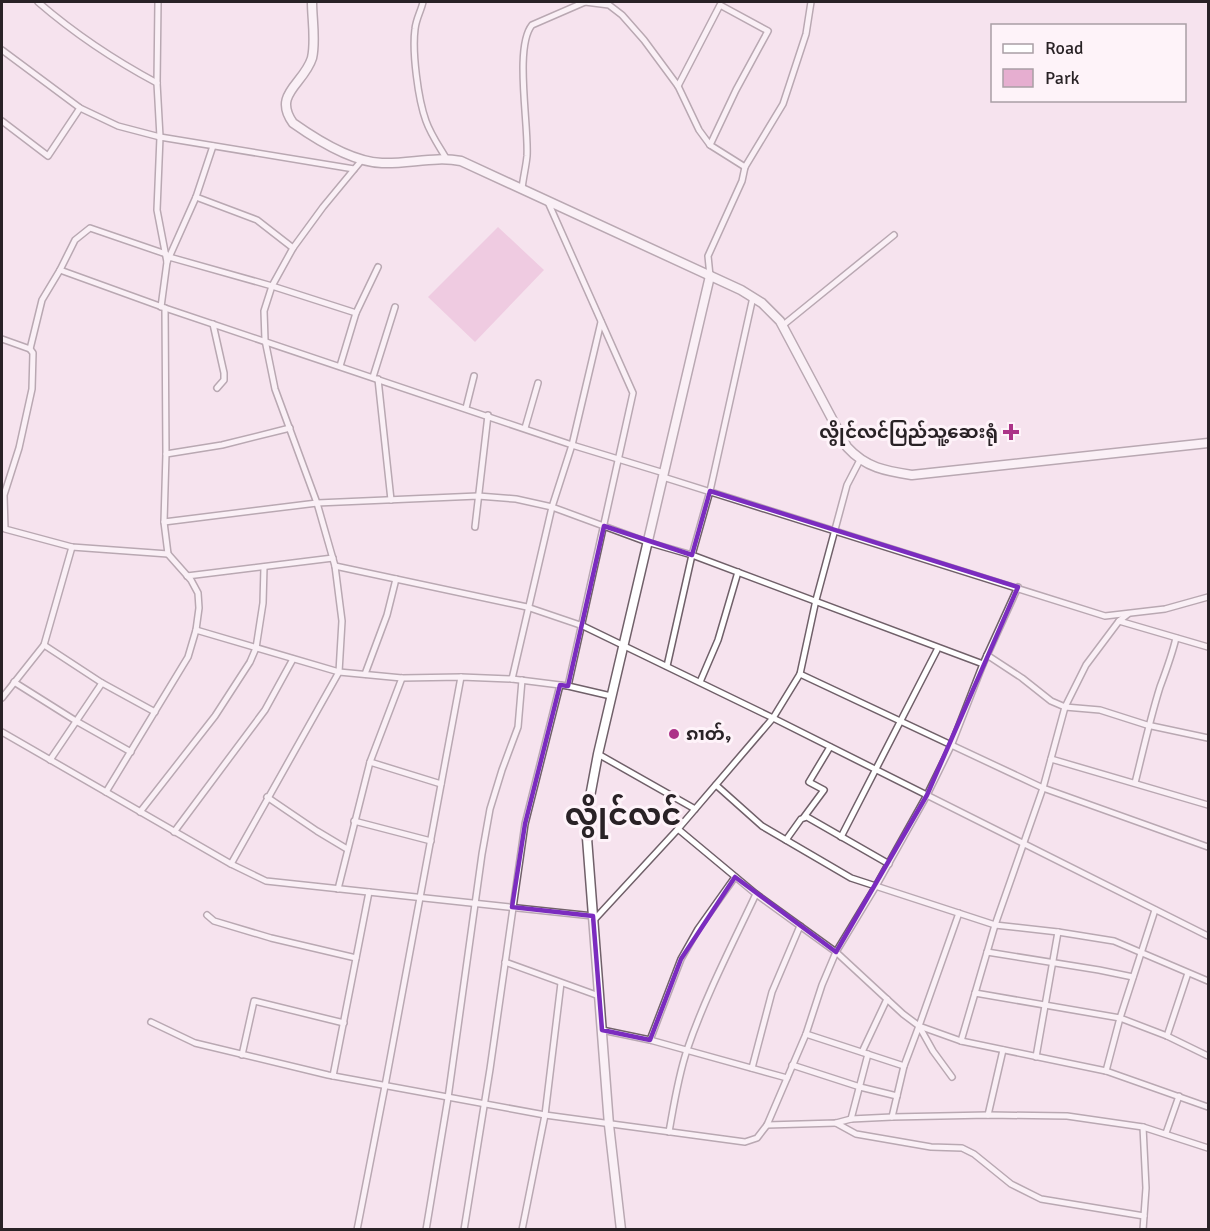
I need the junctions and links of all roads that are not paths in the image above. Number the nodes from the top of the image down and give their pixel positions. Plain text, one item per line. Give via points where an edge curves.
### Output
1 (38, 2) edge
2 (158, 2) edge
3 (312, 2) edge
4 (423, 2) edge
5 (585, 2) edge
6 (811, 2) edge
7 (2, 50) edge
8 (157, 83) junction
9 (678, 86) junction
10 (80, 108) junction
11 (2, 122) edge
12 (160, 137) junction
13 (710, 145) junction
14 (213, 146) junction
15 (446, 158) junction
16 (361, 161) junction
17 (745, 167) junction
18 (354, 169) junction
19 (522, 189) junction
20 (196, 197) junction
21 (547, 201) junction
22 (894, 235) dead end
23 (293, 248) junction
24 (167, 258) junction
25 (378, 267) dead end
26 (60, 270) junction
27 (710, 276) junction
28 (272, 286) junction
29 (753, 297) junction
30 (395, 306) dead end
31 (163, 308) junction
32 (356, 313) junction
33 (601, 321) junction
34 (213, 324) junction
35 (782, 326) junction
36 (2, 339) edge
37 (265, 340) junction
38 (30, 349) junction
39 (340, 366) junction
40 (474, 376) dead end
41 (376, 378) junction
42 (538, 383) dead end
43 (217, 388) dead end
44 (466, 408) junction
45 (488, 415) junction
46 (290, 428) junction
47 (525, 428) junction
48 (1209, 443) edge
49 (572, 444) junction
50 (166, 454) junction
51 (619, 460) junction
52 (860, 460) junction
53 (663, 475) junction
54 (710, 491) junction
55 (478, 496) junction
56 (391, 500) junction
57 (317, 503) junction
58 (552, 507) junction
59 (164, 522) junction
60 (604, 526) junction
61 (475, 527) dead end
62 (835, 531) junction
63 (648, 542) junction
64 (72, 547) junction
65 (168, 554) junction
66 (692, 555) junction
67 (333, 558) junction
68 (335, 566) junction
69 (264, 567) junction
70 (738, 572) junction
71 (187, 576) junction
72 (396, 579) junction
73 (1018, 588) junction
74 (1209, 597) edge
75 (816, 600) junction
76 (527, 607) junction
77 (1128, 614) junction
78 (1119, 621) junction
79 (583, 626) junction
80 (196, 630) junction
81 (1176, 638) junction
82 (44, 645) junction
83 (623, 645) junction
84 (1209, 647) edge
85 (256, 648) junction
86 (937, 650) dead end
87 (987, 655) junction
88 (293, 659) junction
89 (983, 664) junction
90 (667, 666) junction
91 (339, 672) junction
92 (365, 674) junction
93 (800, 674) junction
94 (461, 677) junction
95 (402, 678) junction
96 (512, 678) junction
97 (522, 680) junction
98 (14, 682) junction
99 (700, 682) junction
100 (102, 683) junction
101 (560, 685) junction
102 (568, 686) junction
103 (611, 696) junction
104 (2, 698) edge
105 (1065, 707) junction
106 (155, 712) junction
107 (773, 718) junction
108 (76, 721) junction
109 (900, 721) junction
110 (1149, 725) junction
111 (2, 732) edge
112 (1209, 738) edge
113 (951, 746) junction
114 (830, 747) junction
115 (131, 752) junction
116 (598, 754) junction
117 (1051, 759) junction
118 (50, 760) junction
119 (370, 762) junction
120 (875, 770) junction
121 (1135, 783) junction
122 (441, 784) junction
123 (716, 785) junction
124 (1043, 789) junction
125 (106, 792) junction
126 (927, 795) junction
127 (267, 797) junction
128 (1209, 805) edge
129 (695, 809) junction
130 (140, 812) junction
131 (804, 817) junction
132 (354, 821) junction
133 (678, 829) junction
134 (174, 832) junction
135 (841, 837) junction
136 (786, 840) junction
137 (431, 841) junction
138 (1024, 842) junction
139 (1209, 847) edge
140 (347, 849) junction
141 (231, 864) junction
142 (889, 864) junction
143 (735, 877) junction
144 (876, 886) junction
145 (338, 889) junction
146 (369, 892) junction
147 (756, 894) junction
148 (421, 898) junction
149 (476, 903) junction
150 (512, 907) junction
151 (1155, 910) junction
152 (959, 913) junction
153 (207, 915) dead end
154 (593, 919) junction
155 (995, 925) junction
156 (800, 926) junction
157 (1058, 932) junction
158 (1207, 934) edge
159 (836, 952) junction
160 (987, 952) junction
161 (1141, 952) junction
162 (356, 958) junction
163 (505, 962) junction
164 (1054, 964) junction
165 (1188, 973) junction
166 (1133, 977) junction
167 (1209, 981) edge
168 (561, 983) junction
169 (975, 993) junction
170 (599, 996) junction
171 (887, 999) junction
172 (1044, 1005) junction
173 (1120, 1018) junction
174 (151, 1022) dead end
175 (344, 1023) junction
176 (919, 1026) junction
177 (602, 1030) junction
178 (806, 1034) junction
179 (1167, 1036) junction
180 (650, 1040) junction
181 (961, 1041) junction
182 (687, 1050) junction
183 (1004, 1050) junction
184 (865, 1053) junction
185 (242, 1054) junction
186 (1209, 1056) edge
187 (1036, 1057) junction
188 (792, 1065) junction
189 (904, 1066) junction
190 (752, 1068) junction
191 (1106, 1071) junction
192 (333, 1076) junction
193 (952, 1077) dead end
194 (787, 1078) junction
195 (386, 1086) junction
196 (860, 1087) junction
197 (897, 1096) junction
198 (1179, 1096) junction
199 (448, 1098) junction
200 (483, 1105) junction
201 (1209, 1107) edge
202 (545, 1114) junction
203 (988, 1115) junction
204 (892, 1117) junction
205 (851, 1119) junction
206 (836, 1123) junction
207 (609, 1125) junction
208 (767, 1125) junction
209 (1143, 1127) junction
210 (669, 1131) junction
211 (1166, 1133) junction
212 (1209, 1148) edge
213 (1143, 1216) junction
214 (357, 1230) edge
215 (426, 1230) edge
216 (465, 1230) edge
217 (522, 1230) edge
218 (621, 1230) edge
219 (1143, 1230) edge

1 - 8 street via 70,29
2 - 8 street
3 - 16 highway via 311,59 288,94 286,114 292,123
4 - 15 street via 414,42 418,87 432,137
5 - 9 street via 609,5 622,15
5 - 19 street via 532,25 528,31 524,47 527,156
6 - 17 street via 806,34 783,104
7 - 10 street
8 - 12 street
9 - 13 street
9 - 13 street via 720,5 768,31
10 - 11 street via 48,156
10 - 12 street via 118,126
12 - 14 street
12 - 24 street via 157,210
13 - 17 street
14 - 18 street
14 - 20 street
15 - 16 highway
15 - 19 highway via 462,161
16 - 18 street
17 - 27 street via 708,256
18 - 23 street
19 - 21 highway
20 - 23 street via 257,220
20 - 24 street
21 - 27 highway
21 - 33 street
22 - 35 street
23 - 28 street
24 - 26 street via 90,228 75,240
24 - 28 street
24 - 31 street
25 - 32 street
26 - 31 street
26 - 38 street via 42,300
27 - 29 highway
27 - 53 highway
28 - 32 street
28 - 37 street via 264,310
29 - 35 highway
29 - 54 street
30 - 41 street
31 - 34 street
31 - 50 street
32 - 39 street
33 - 49 street
33 - 51 street via 633,393
34 - 37 street
34 - 43 street via 224,373
35 - 52 highway via 847,447
36 - 38 street
37 - 39 street
37 - 46 street via 275,389
38 - 64 street via 32,389 4,495 5,529
39 - 41 street
40 - 44 street
41 - 44 street
41 - 56 street
42 - 47 street
44 - 45 street
45 - 47 street
45 - 55 street
46 - 50 street
46 - 57 street
47 - 49 street
48 - 52 highway via 912,475 876,468
49 - 51 street
49 - 58 street
50 - 59 street
51 - 53 street
51 - 60 street
52 - 62 street via 848,485
53 - 54 street
53 - 63 highway
54 - 62 street
54 - 66 street
55 - 56 street
55 - 58 street
55 - 61 street
56 - 57 street
57 - 59 street
57 - 67 street
58 - 60 street
58 - 76 street
59 - 65 street
60 - 63 street
60 - 79 street
62 - 73 street
62 - 75 street
63 - 66 street
63 - 83 highway
64 - 65 street
64 - 82 street
65 - 71 street
66 - 70 street
66 - 90 street
67 - 68 street
67 - 69 street
68 - 72 street
68 - 91 street via 342,621
69 - 71 street
69 - 85 street
70 - 75 street
70 - 99 street via 718,640
71 - 80 street via 198,593
72 - 76 street
72 - 92 street
73 - 77 street via 1105,616
73 - 87 street
74 - 77 street
75 - 89 street
75 - 93 street
76 - 79 street
76 - 96 street
77 - 78 street
78 - 81 street
78 - 105 street via 1086,665
79 - 83 street
79 - 102 street
80 - 85 street
80 - 106 street via 188,657
81 - 84 street
81 - 110 street
82 - 98 street
82 - 100 street
83 - 90 street
83 - 103 highway
85 - 88 street
85 - 130 street via 231,693
86 - 109 street
87 - 89 street
87 - 105 street
88 - 91 street
88 - 134 street via 265,710
89 - 113 street
90 - 99 street
91 - 92 street
91 - 127 street
92 - 95 street
93 - 107 street
93 - 109 street
94 - 95 street
94 - 96 street
94 - 122 street
95 - 119 street
96 - 97 street
97 - 101 street
97 - 149 street via 518,727 490,809
98 - 104 street
98 - 108 street
99 - 107 street
100 - 106 street
100 - 108 street
101 - 102 street
101 - 150 street via 525,824
102 - 103 street
103 - 116 highway
105 - 110 street via 1100,710
105 - 117 street
106 - 115 street
107 - 114 street
107 - 123 street
108 - 115 street
108 - 118 street
109 - 113 street
109 - 120 street
110 - 112 street
110 - 121 street
111 - 118 street
113 - 124 street
113 - 126 street
114 - 120 street
114 - 131 street via 809,782 824,790
115 - 125 street
116 - 129 street
116 - 154 highway via 587,838
117 - 121 street
117 - 124 street
118 - 125 street
119 - 122 street
119 - 132 street
120 - 126 street
120 - 135 street
121 - 128 street
122 - 137 street
123 - 129 street
123 - 136 street via 762,826
124 - 138 street
124 - 139 street
125 - 130 street
126 - 138 street
126 - 142 street
127 - 140 street
127 - 141 street
129 - 133 street
130 - 134 street
131 - 135 street
131 - 136 street
132 - 137 street
132 - 140 street
133 - 143 street
133 - 154 street
134 - 141 street
135 - 142 street
136 - 144 street via 851,878
137 - 148 street
138 - 151 street
138 - 155 street
140 - 145 street
141 - 145 street via 266,881
142 - 144 street
143 - 147 street
143 - 180 street via 681,959
144 - 152 street
144 - 159 street
145 - 146 street
146 - 148 street
146 - 162 street
147 - 156 street
147 - 182 street
148 - 149 street
148 - 195 street
149 - 150 street
149 - 199 street
150 - 154 street
150 - 163 street
151 - 158 street
151 - 161 street
152 - 155 street
152 - 176 street
153 - 162 street via 214,921 271,938
154 - 170 highway
155 - 157 street
155 - 160 street
156 - 159 street
156 - 190 street via 772,992
157 - 161 street via 1114,941
157 - 164 street
159 - 171 street
159 - 178 street
160 - 164 street
160 - 169 street
161 - 165 street
161 - 166 street
162 - 175 street
163 - 168 street
163 - 200 street
164 - 166 street
164 - 172 street
165 - 167 street
165 - 179 street
166 - 173 street
168 - 170 street
168 - 202 street
169 - 172 street
169 - 181 street
170 - 177 highway
171 - 176 street
171 - 184 street via 873,1025
172 - 173 street
172 - 187 street
173 - 179 street
173 - 191 street
174 - 185 street via 195,1043
175 - 185 street via 254,1001
175 - 192 street
176 - 181 street
176 - 189 street
176 - 193 street
177 - 180 street
177 - 207 highway
178 - 184 street
178 - 188 street
179 - 186 street
180 - 182 street
181 - 183 street
182 - 190 street
182 - 210 street
183 - 187 street
183 - 203 street
184 - 189 street
184 - 196 street
185 - 192 street
187 - 191 street
188 - 194 street
188 - 196 street
189 - 197 street
190 - 194 street
191 - 198 street
192 - 195 street
194 - 208 street
195 - 199 street
195 - 214 street
196 - 197 street
196 - 205 street
197 - 204 street
198 - 201 street
198 - 211 street
199 - 200 street
199 - 215 street
200 - 202 street
200 - 216 street
202 - 207 street
202 - 217 street
203 - 204 street
203 - 209 street via 1067,1116
204 - 205 street
205 - 206 street
206 - 208 street
206 - 213 street via 856,1134 931,1147 962,1148 1011,1184 1041,1199
207 - 210 street
207 - 218 highway
208 - 210 street via 757,1138 744,1142
209 - 211 street
209 - 213 street
211 - 212 street
213 - 219 street

